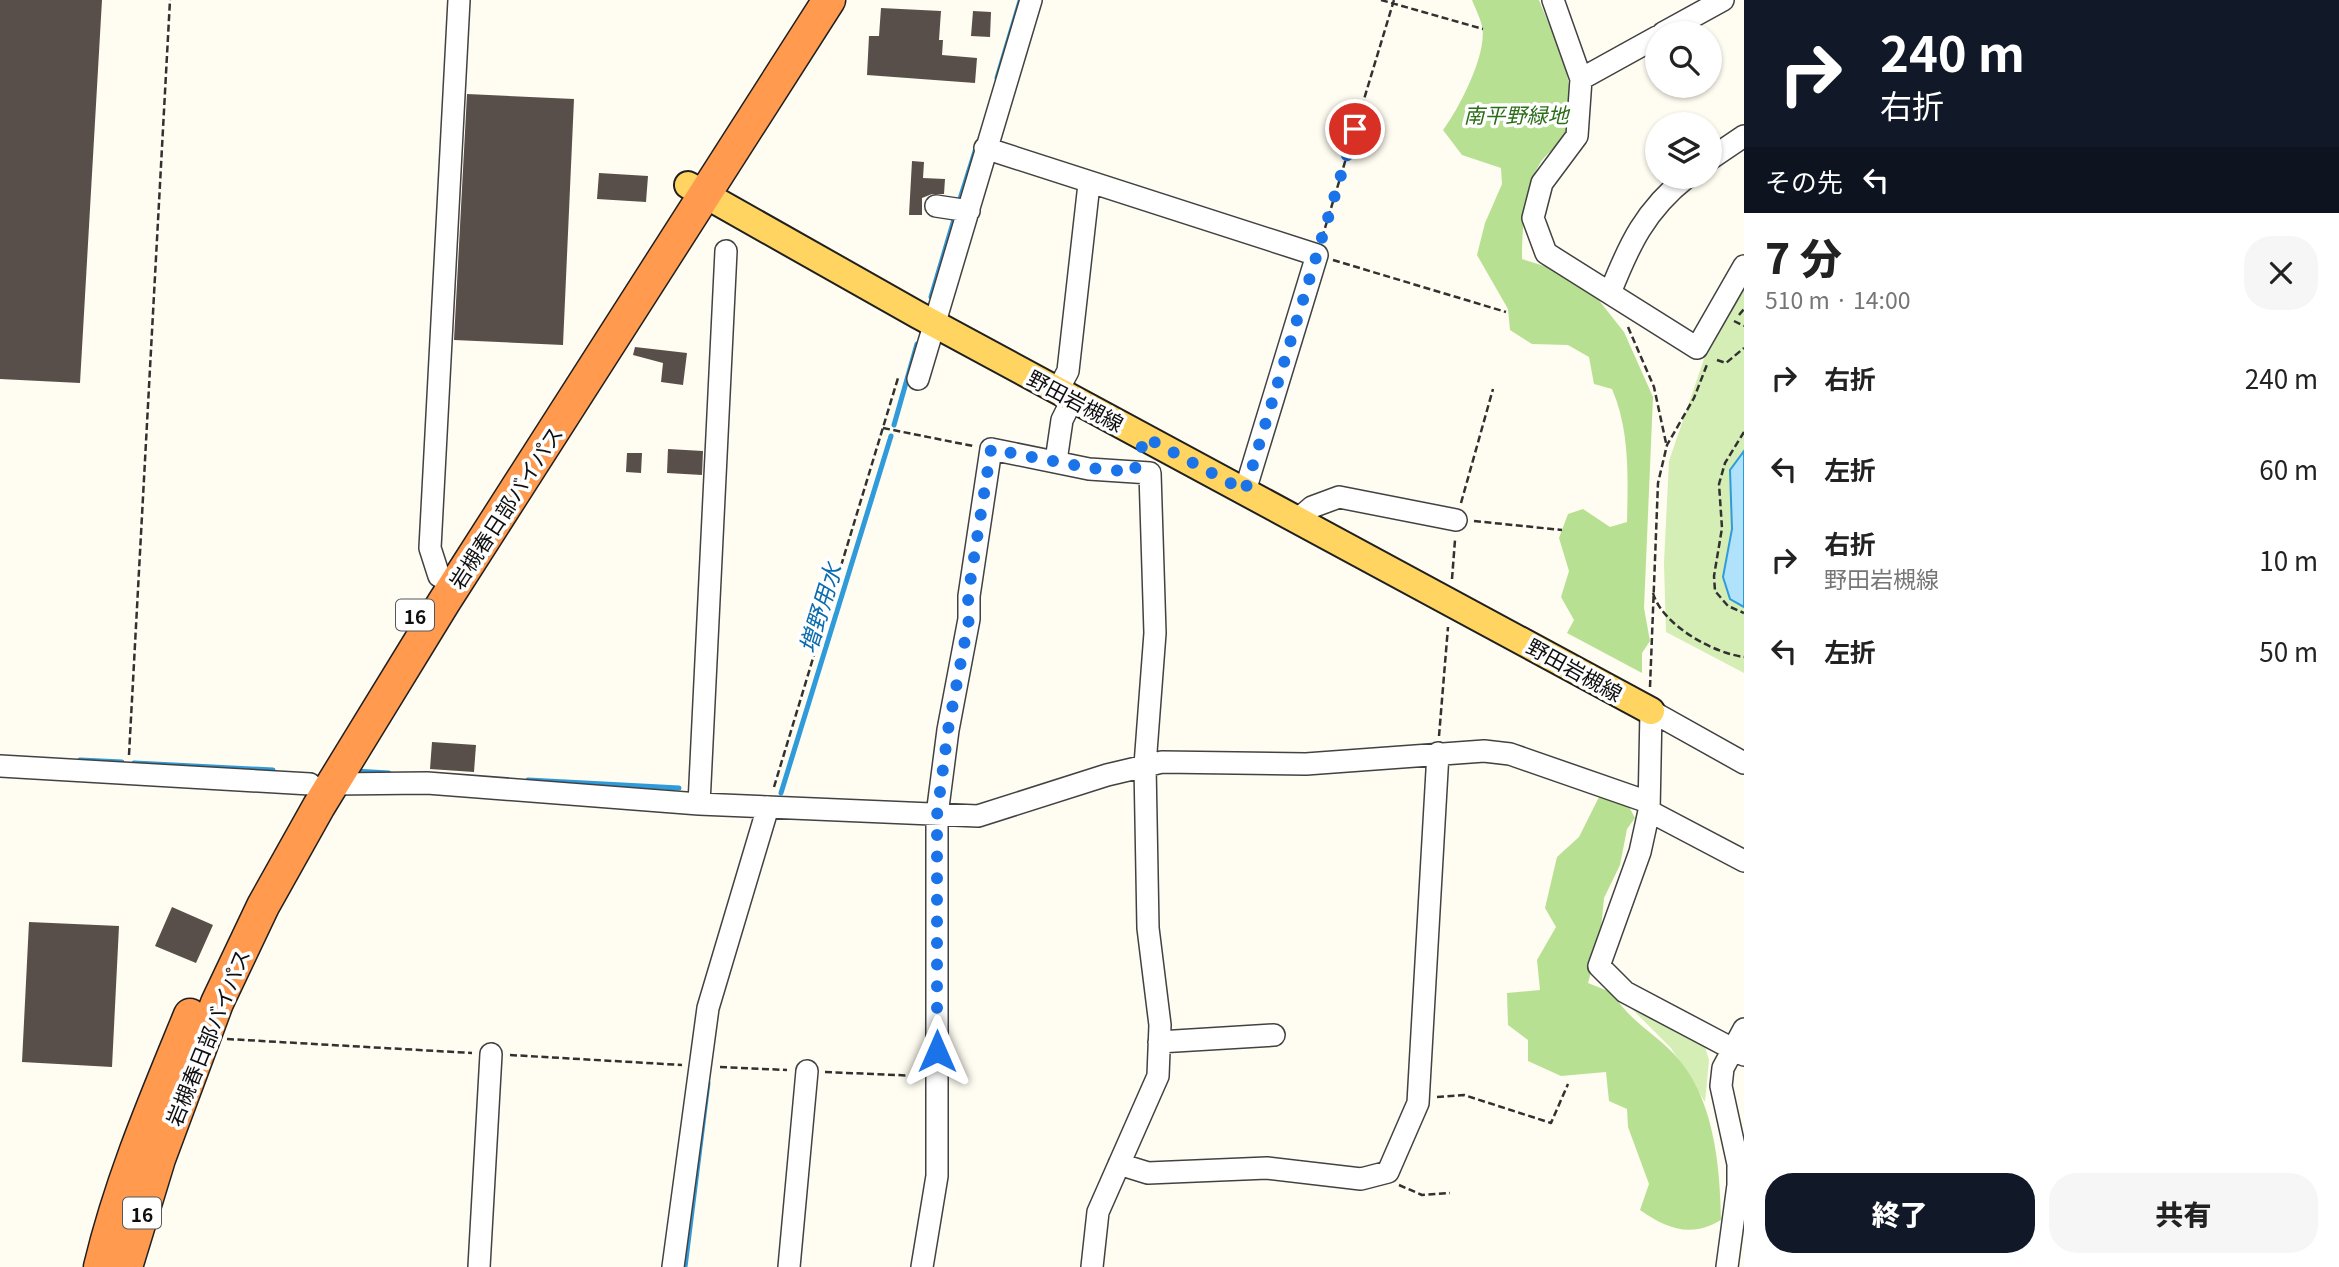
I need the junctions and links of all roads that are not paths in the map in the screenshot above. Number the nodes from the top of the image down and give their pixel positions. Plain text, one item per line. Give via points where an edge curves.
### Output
1 (459, 0) edge
2 (803, 0) edge
3 (829, 0) edge
4 (1031, 0) edge
5 (1553, 0) edge
6 (1723, 0) edge
7 (1685, 21) edge
8 (1645, 44) edge
9 (1581, 79) junction
10 (1744, 136) edge
11 (985, 148) junction
12 (1722, 151) edge
13 (1090, 184) junction
14 (1672, 189) edge
15 (696, 190) junction
16 (936, 206) dead end
17 (969, 211) junction
18 (726, 251) dead end
19 (1744, 266) edge
20 (1610, 293) junction
21 (934, 324) junction
22 (908, 379) road end
23 (1066, 394) junction
24 (1145, 437) junction
25 (1056, 461) junction
26 (1134, 472) junction
27 (1245, 491) junction
28 (1298, 519) junction
29 (1457, 520) road end
30 (439, 576) junction
31 (1651, 711) junction
32 (1438, 753) junction
33 (288, 761) dead end
34 (1744, 763) edge
35 (1145, 765) junction
36 (0, 766) edge
37 (310, 783) junction
38 (699, 804) junction
39 (768, 807) junction
40 (1649, 807) junction
41 (937, 815) junction
42 (1744, 861) edge
43 (1744, 1029) edge
44 (1274, 1035) dead end
45 (1159, 1042) junction
46 (1739, 1052) edge
47 (491, 1054) road end
48 (807, 1071) dead end
49 (1119, 1164) junction
50 (1741, 1187) edge
51 (100, 1267) edge
52 (126, 1267) edge
53 (479, 1267) edge
54 (673, 1267) edge
55 (789, 1267) edge
56 (922, 1267) edge
57 (1092, 1267) edge
58 (1727, 1267) edge

1 - 30 street via 430,548
2 - 15 highway, 岩槻春日部バイパス / 16
3 - 15 highway, 岩槻春日部バイパス / 16
4 - 11 street
5 - 9 street
6 - 7 street
8 - 9 street
9 - 20 street via 1577,136 1542,183 1533,218 1546,253
10 - 12 street
11 - 13 street
11 - 17 street
13 - 23 street
13 - 27 street via 1317,255
14 - 20 street via 1637,230
15 - 21 main road, 野田岩槻線
15 - 30 highway, 岩槻春日部バイパス / 16
15 - 37 highway, 岩槻春日部バイパス / 16 via 444,602
16 - 17 street
17 - 21 street
18 - 38 street
19 - 20 street via 1697,348
21 - 22 street
21 - 23 main road, 野田岩槻線
23 - 24 main road, 野田岩槻線
23 - 25 street
24 - 26 street
24 - 27 main road, 野田岩槻線
25 - 26 street
25 - 41 street via 991,449
26 - 35 street via 1150,472 1156,633
27 - 28 main road, 野田岩槻線
28 - 29 street via 1312,507 1339,497
28 - 31 main road, 野田岩槻線
30 - 37 highway, 岩槻春日部バイパス / 16
31 - 34 street
31 - 40 street
32 - 35 street via 1306,764 1179,761
32 - 40 street via 1510,754
32 - 49 street via 1418,1103 1388,1172 1361,1180 1267,1168 1148,1173
33 - 37 street
35 - 41 street via 978,816
35 - 45 street via 1148,928
36 - 37 street
37 - 38 street via 427,783
37 - 51 highway, 岩槻春日部バイパス / 16 via 245,898 199,993 139,1140
37 - 52 highway, 岩槻春日部バイパス / 16 via 263,906 217,1003 159,1159
38 - 39 street
39 - 41 street
39 - 54 street via 708,1008
40 - 42 street
40 - 46 street via 1640,852 1600,966 1625,992
41 - 56 street via 937,1177
43 - 46 street
44 - 45 street
45 - 49 street via 1158,1076
46 - 50 street via 1724,1068 1721,1086
47 - 53 street
48 - 55 street
49 - 57 street via 1098,1212
50 - 58 street

